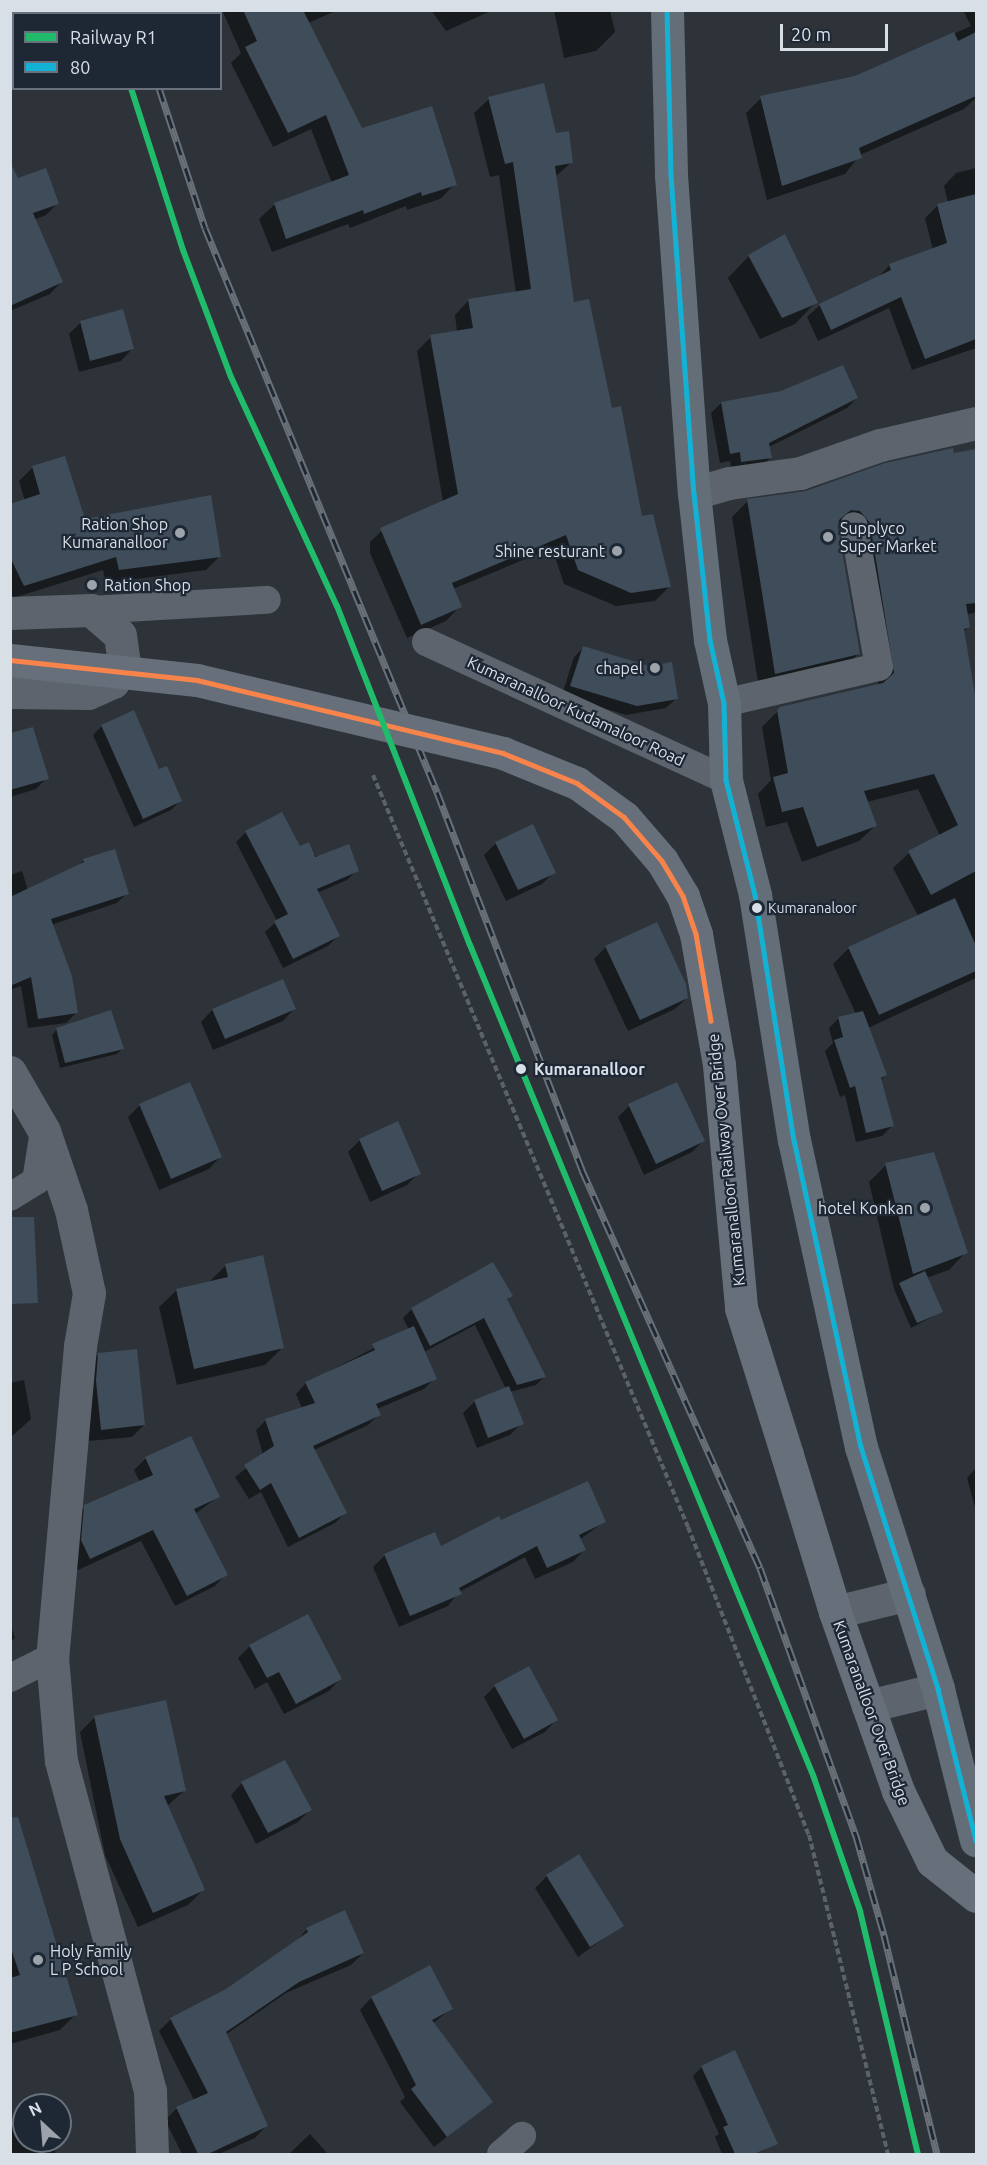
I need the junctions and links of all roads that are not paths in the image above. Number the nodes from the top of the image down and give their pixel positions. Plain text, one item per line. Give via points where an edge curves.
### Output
1 (667, 10) edge
2 (976, 423) edge
3 (694, 493) junction
4 (854, 526) dead end
5 (267, 600) dead end
6 (91, 610) junction
7 (10, 613) edge
8 (426, 642) dead end
9 (10, 660) edge
10 (10, 692) edge
11 (724, 702) junction
12 (726, 780) junction
13 (10, 1072) edge
14 (44, 1131) junction
15 (10, 1197) edge
16 (909, 1594) junction
17 (836, 1612) junction
18 (52, 1657) junction
19 (10, 1678) edge
20 (938, 1689) junction
21 (868, 1706) junction
22 (976, 1840) edge
23 (976, 1896) edge
24 (522, 2136) dead end
25 (152, 2154) edge
26 (501, 2154) edge

1 - 3 main road via 671,175
2 - 3 street via 880,445 800,473 729,483
3 - 11 main road via 710,640
4 - 11 street via 879,667
5 - 6 street
6 - 7 street
6 - 10 street via 120,635 124,663 113,682 88,693
8 - 12 street, Kumaranalloor Kudamaloor Road
9 - 17 main road, Kumaranalloor Railway Over Bridge, bridge via 197,680 503,753 577,783 624,817 662,861 683,896 696,934 719,1065 741,1308
11 - 12 main road
12 - 16 main road via 755,895 795,1140 861,1447
13 - 14 street
14 - 15 street via 36,1181
14 - 18 street via 71,1210 89,1293 80,1346
16 - 17 street
16 - 20 main road
17 - 21 main road, Kumaranalloor Over Bridge
18 - 19 street
18 - 25 street via 61,1761 150,2091
20 - 21 street
20 - 22 main road
21 - 23 main road, Kumaranalloor Over Bridge via 898,1791 932,1861
24 - 26 street

